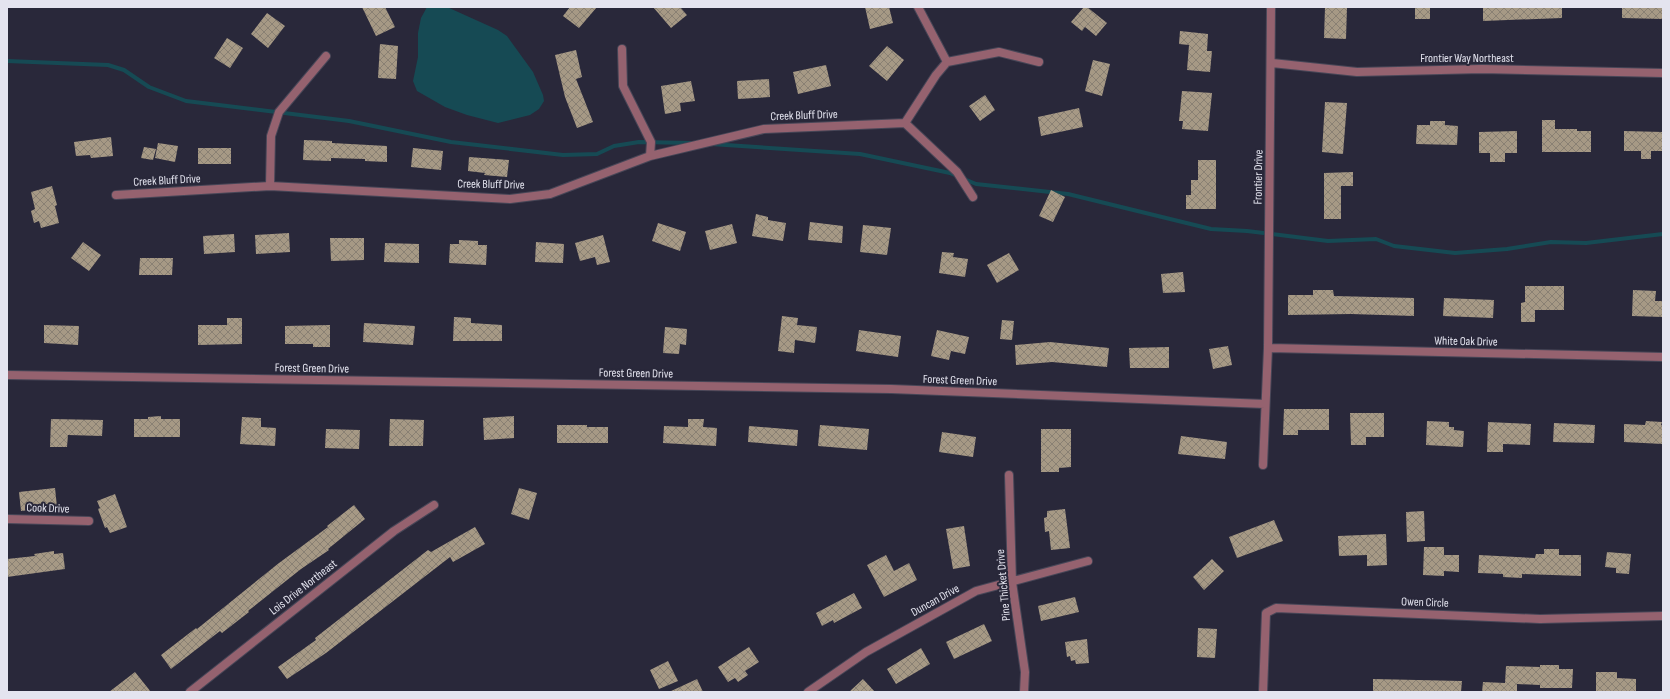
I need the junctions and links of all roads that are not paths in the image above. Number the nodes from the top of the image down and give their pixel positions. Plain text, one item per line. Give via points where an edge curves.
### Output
1 (918, 7) edge
2 (1271, 7) edge
3 (622, 49) dead end
4 (326, 56) dead end
5 (947, 62) junction
6 (1039, 62) dead end
7 (1272, 63) junction
8 (1663, 73) edge
9 (905, 123) junction
10 (650, 156) junction
11 (270, 186) junction
12 (116, 195) dead end
13 (973, 197) dead end
14 (1268, 348) junction
15 (1663, 357) edge
16 (7, 375) edge
17 (1265, 404) junction
18 (1263, 465) dead end
19 (1009, 476) dead end
20 (434, 505) dead end
21 (7, 519) edge
22 (89, 521) dead end
23 (1088, 561) dead end
24 (1012, 582) junction
25 (1663, 616) edge
26 (190, 692) edge
27 (808, 692) edge
28 (1024, 692) edge
29 (1263, 692) edge

1 - 5 street
2 - 7 street, Frontier Drive
3 - 10 street via 623,86 651,142
4 - 11 street via 280,112 271,136
5 - 6 street via 1000,52
5 - 9 street
7 - 8 street, Frontier Way Northeast via 1357,72 1482,69
7 - 14 street, Frontier Drive
9 - 10 street, Creek Bluff Drive via 764,129
9 - 13 street via 957,172
10 - 11 street, Creek Bluff Drive via 550,194 510,199
11 - 12 street, Creek Bluff Drive
14 - 15 street, White Oak Drive
14 - 17 street, Frontier Drive
16 - 17 street, Forest Green Drive via 891,389
17 - 18 street
19 - 24 street, Pine Thicket Drive
20 - 26 street, Lois Drive Northeast via 394,531
21 - 22 street, Cook Drive
23 - 24 street, Duncan Drive
24 - 27 street, Duncan Drive via 976,591 866,652
24 - 28 street, Pine Thicket Drive via 1025,672
25 - 29 street, Owen Circle via 1540,619 1276,608 1266,613

